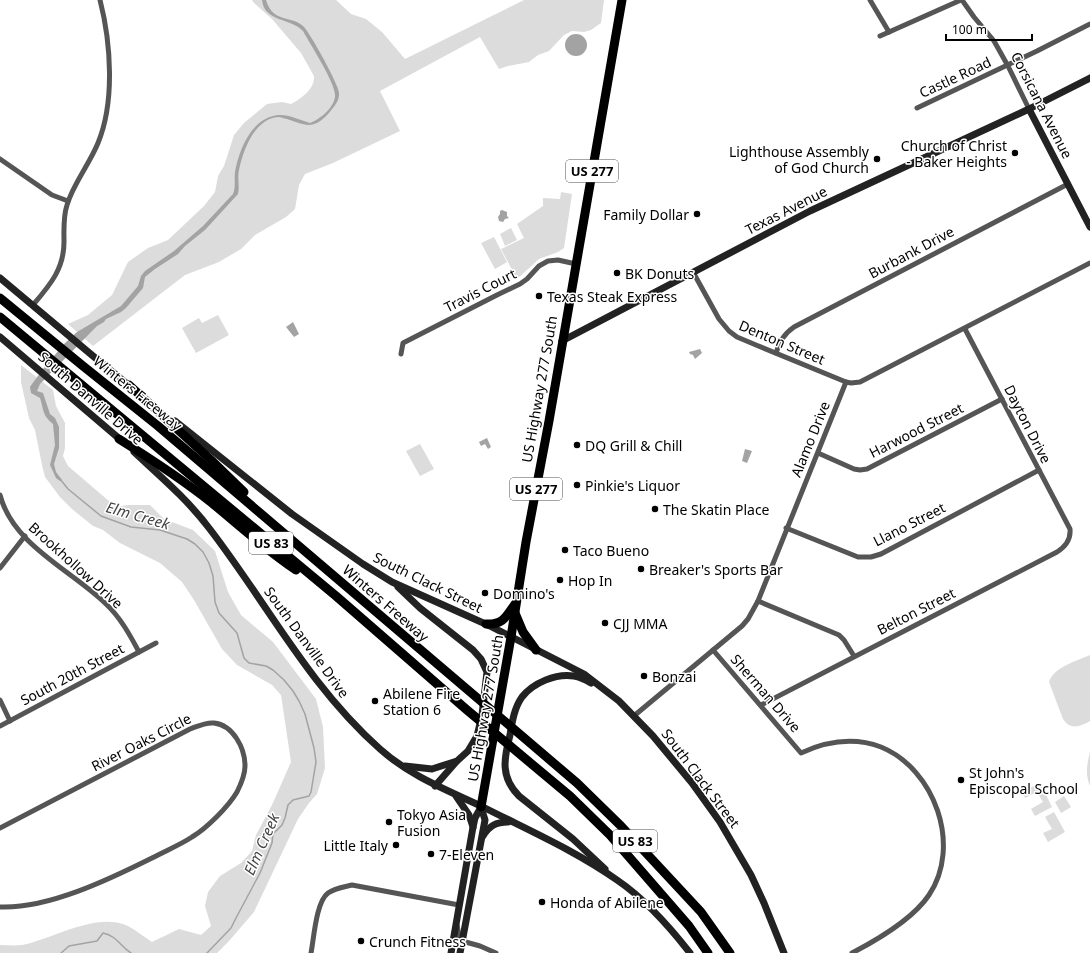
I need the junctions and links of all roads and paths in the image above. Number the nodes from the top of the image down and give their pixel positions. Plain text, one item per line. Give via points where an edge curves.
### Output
1 (100, 0) edge
2 (622, 0) edge
3 (870, 0) edge
4 (961, 0) edge
5 (1090, 24) edge
6 (889, 32) junction
7 (880, 36) dead end
8 (1008, 66) junction
9 (1090, 78) edge
10 (917, 108) dead end
11 (1029, 109) junction
12 (0, 160) edge
13 (1068, 184) junction
14 (68, 201) junction
15 (1087, 215) edge
16 (1090, 227) edge
17 (1090, 263) edge
18 (576, 264) junction
19 (694, 272) junction
20 (0, 278) edge
21 (0, 298) edge
22 (33, 305) junction
23 (0, 317) edge
24 (965, 329) junction
25 (0, 337) edge
26 (562, 341) junction
27 (776, 353) junction
28 (401, 354) dead end
29 (846, 382) junction
30 (128, 385) junction
31 (1002, 399) junction
32 (119, 439) junction
33 (818, 453) junction
34 (1039, 470) junction
35 (0, 495) edge
36 (786, 528) junction
37 (1070, 529) joint
38 (25, 536) junction
39 (318, 562) junction
40 (0, 568) edge
41 (392, 582) junction
42 (336, 596) junction
43 (517, 601) junction
44 (758, 601) junction
45 (515, 613) junction
46 (486, 624) junction
47 (512, 637) junction
48 (156, 643) dead end
49 (536, 650) junction
50 (712, 650) junction
51 (139, 652) junction
52 (854, 656) junction
53 (602, 687) junction
54 (0, 700) edge
55 (761, 705) junction
56 (635, 715) junction
57 (10, 721) junction
58 (0, 726) edge
59 (457, 761) junction
60 (403, 766) junction
61 (434, 786) junction
62 (456, 796) junction
63 (481, 807) junction
64 (510, 822) junction
65 (473, 827) junction
66 (0, 828) edge
67 (481, 838) junction
68 (618, 880) junction
69 (459, 904) junction
70 (0, 907) edge
71 (456, 920) junction
72 (462, 941) junction
73 (311, 953) edge
74 (450, 953) edge
75 (460, 953) edge
76 (496, 953) edge
77 (690, 953) edge
78 (708, 953) edge
79 (730, 953) edge
80 (784, 953) edge
81 (852, 953) edge

1 - 14 street via 107,42 110,81 108,100 98,142
2 - 18 highway, US Highway 277 South / US 277
3 - 6 street
4 - 6 street
4 - 8 street, Corsicana Avenue via 994,41
5 - 8 street, Castle Road
6 - 7 street
8 - 10 street, Castle Road
8 - 11 street, Corsicana Avenue
9 - 11 main road, Texas Avenue
11 - 13 main road, Corsicana Avenue
11 - 19 main road, Texas Avenue via 810,211
12 - 14 street via 52,195
13 - 15 main road, Corsicana Avenue
13 - 27 street, Burbank Drive via 794,327 786,332
14 - 22 street via 60,266 56,277
15 - 16 main road, Corsicana Avenue
17 - 24 street
18 - 26 highway, US Highway 277 South / US 277
18 - 28 street, Travis Court via 558,260 548,261 520,284 403,343
19 - 26 main road, Texas Avenue
19 - 27 street, Denton Street via 719,319 729,332
20 - 22 main road, South Clack Street
21 - 39 highway, Winters Freeway / US 83 via 158,426
22 - 30 main road, South Clack Street
23 - 42 highway, Winters Freeway / US 83
24 - 29 street via 860,382
24 - 31 street, Dayton Drive
25 - 32 main road, South Danville Drive
26 - 43 highway, US Highway 277 South / US 277
27 - 29 street, Denton Street
29 - 33 street, Alamo Drive
30 - 39 highway
30 - 41 main road, South Clack Street via 292,514
31 - 33 street, Harwood Street via 867,469 854,469
31 - 34 street, Dayton Drive
32 - 42 highway via 211,503 272,554
32 - 60 main road, South Danville Drive via 179,493 209,528 308,670 342,710 381,749
33 - 36 street, Alamo Drive
34 - 36 street, Llano Street via 871,557 852,555
34 - 37 street, Dayton Drive
35 - 38 street, Brookhollow Drive via 6,511
36 - 44 street, Alamo Drive
37 - 52 street, Belton Street via 1069,540 1062,549
38 - 40 street
38 - 51 street, Brookhollow Drive via 37,550 107,604 130,634
39 - 79 highway, Winters Freeway / US 83 via 577,783 621,826 700,912
41 - 46 main road, South Clack Street
41 - 59 main road via 472,650 481,659 487,672 477,736 468,751
42 - 78 highway, Winters Freeway / US 83 via 466,710 570,796 610,835 689,926
43 - 45 highway, US Highway 277 South / US 277
43 - 46 highway via 506,618 495,625
44 - 50 street, Alamo Drive via 742,626
44 - 52 street via 839,635
45 - 47 highway, US Highway 277 South / US 277
45 - 49 highway via 524,634
46 - 47 main road, South Clack Street
47 - 49 main road, South Clack Street
47 - 63 highway, US Highway 277 South / US 277
48 - 51 street, South 20th Street
49 - 53 main road, South Clack Street via 584,674
50 - 55 street, Sherman Drive
50 - 56 street, Alamo Drive
51 - 57 street, South 20th Street
52 - 55 street, Belton Street
53 - 56 main road, South Clack Street
53 - 68 main road via 575,676 563,676 549,679 530,689 521,698 516,709 504,757 505,769 513,790
54 - 57 street
55 - 81 street, Sherman Drive via 801,753 838,741 860,742 880,747 904,761 920,777 931,794 942,827 944,849 940,874 929,896 912,914 895,928
56 - 80 main road, South Clack Street via 692,783 724,829 751,875
57 - 58 street, South 20th Street
59 - 60 main road via 432,769
59 - 61 main road
60 - 61 main road, South Danville Drive
61 - 62 main road, South Danville Drive
62 - 63 main road, South Danville Drive
62 - 65 main road via 469,815
63 - 64 main road, South Danville Drive
63 - 65 main road
63 - 67 main road via 485,820
64 - 67 main road via 493,824
64 - 68 main road, South Danville Drive via 574,853
65 - 69 main road
66 - 70 street, River Oaks Circle via 204,724 214,723 225,727 234,734 240,745 245,766 243,779 222,810 193,837 113,877 76,891 24,906
67 - 72 main road
68 - 77 main road, South Danville Drive via 658,916
69 - 71 main road
69 - 73 street via 352,885 334,889 326,894 321,902
71 - 72 street
71 - 74 main road
72 - 75 main road
72 - 76 street

